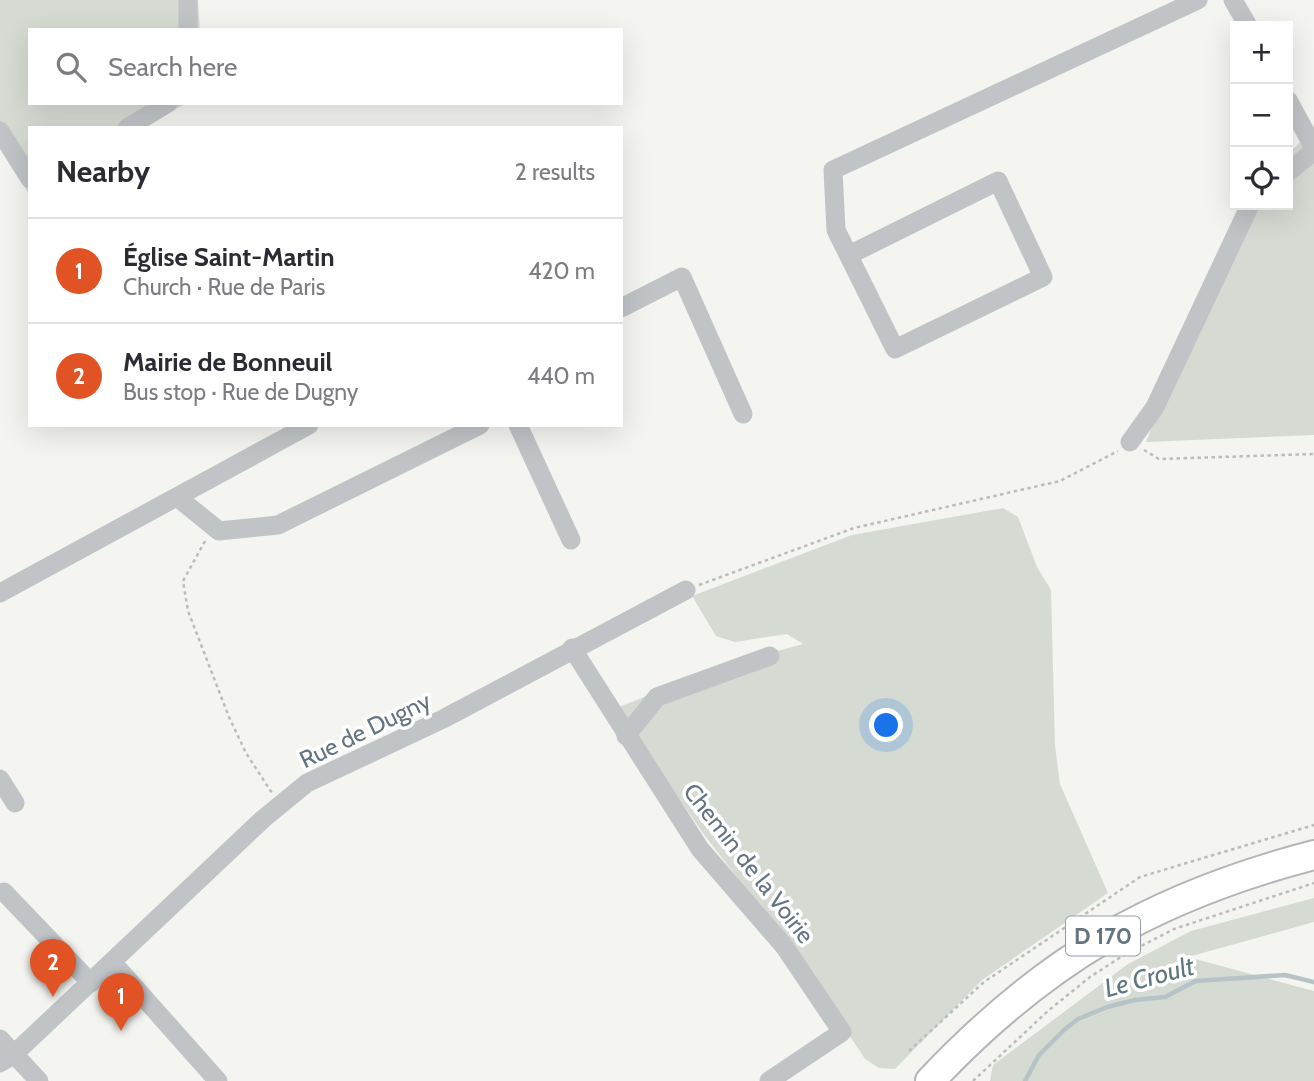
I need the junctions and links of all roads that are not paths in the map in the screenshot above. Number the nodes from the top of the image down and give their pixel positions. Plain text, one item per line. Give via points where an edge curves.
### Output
1 (187, 0) edge
2 (1198, 0) edge
3 (1233, 0) edge
4 (1245, 21) edge
5 (188, 28) edge
6 (166, 105) edge
7 (1293, 110) edge
8 (130, 126) edge
9 (0, 131) edge
10 (1314, 150) edge
11 (1293, 168) edge
12 (28, 176) edge
13 (1248, 210) edge
14 (849, 255) junction
15 (623, 307) edge
16 (743, 414) dead end
17 (303, 427) edge
18 (476, 427) edge
19 (519, 427) edge
20 (1130, 442) road end
21 (177, 497) junction
22 (571, 540) dead end
23 (686, 590) road end
24 (0, 593) edge
25 (572, 648) junction
26 (770, 656) dead end
27 (626, 736) junction
28 (0, 779) edge
29 (15, 803) dead end
30 (1314, 855) edge
31 (1314, 873) edge
32 (4, 892) dead end
33 (113, 963) junction
34 (91, 983) junction
35 (0, 1040) edge
36 (6, 1059) edge
37 (39, 1081) edge
38 (218, 1081) edge
39 (769, 1081) edge
40 (930, 1081) edge
41 (952, 1081) edge

1 - 5 street
2 - 14 street via 833,170 836,230
3 - 4 street
6 - 8 street
7 - 10 street
9 - 12 street
10 - 11 street
13 - 20 street via 1155,407
14 - 14 street via 895,349 1043,277 998,181
15 - 16 street via 682,277
17 - 21 street
18 - 21 street via 278,526 219,531
19 - 22 street
21 - 24 street
23 - 25 street, Rue de Dugny
25 - 27 street, Chemin de la Voirie
25 - 33 street, Rue de Dugny via 443,719 307,783
26 - 27 street via 657,697
27 - 39 street, Chemin de la Voirie via 700,849 784,946 842,1032
28 - 29 street
30 - 40 highway, D 170 via 1192,893 1103,937 1024,990
31 - 41 highway, D 170 via 1208,905 1116,949 1026,1012
32 - 34 street
33 - 34 street, Rue de Dugny
33 - 38 street
34 - 36 street, Rue de Dugny
35 - 36 street
36 - 37 street

